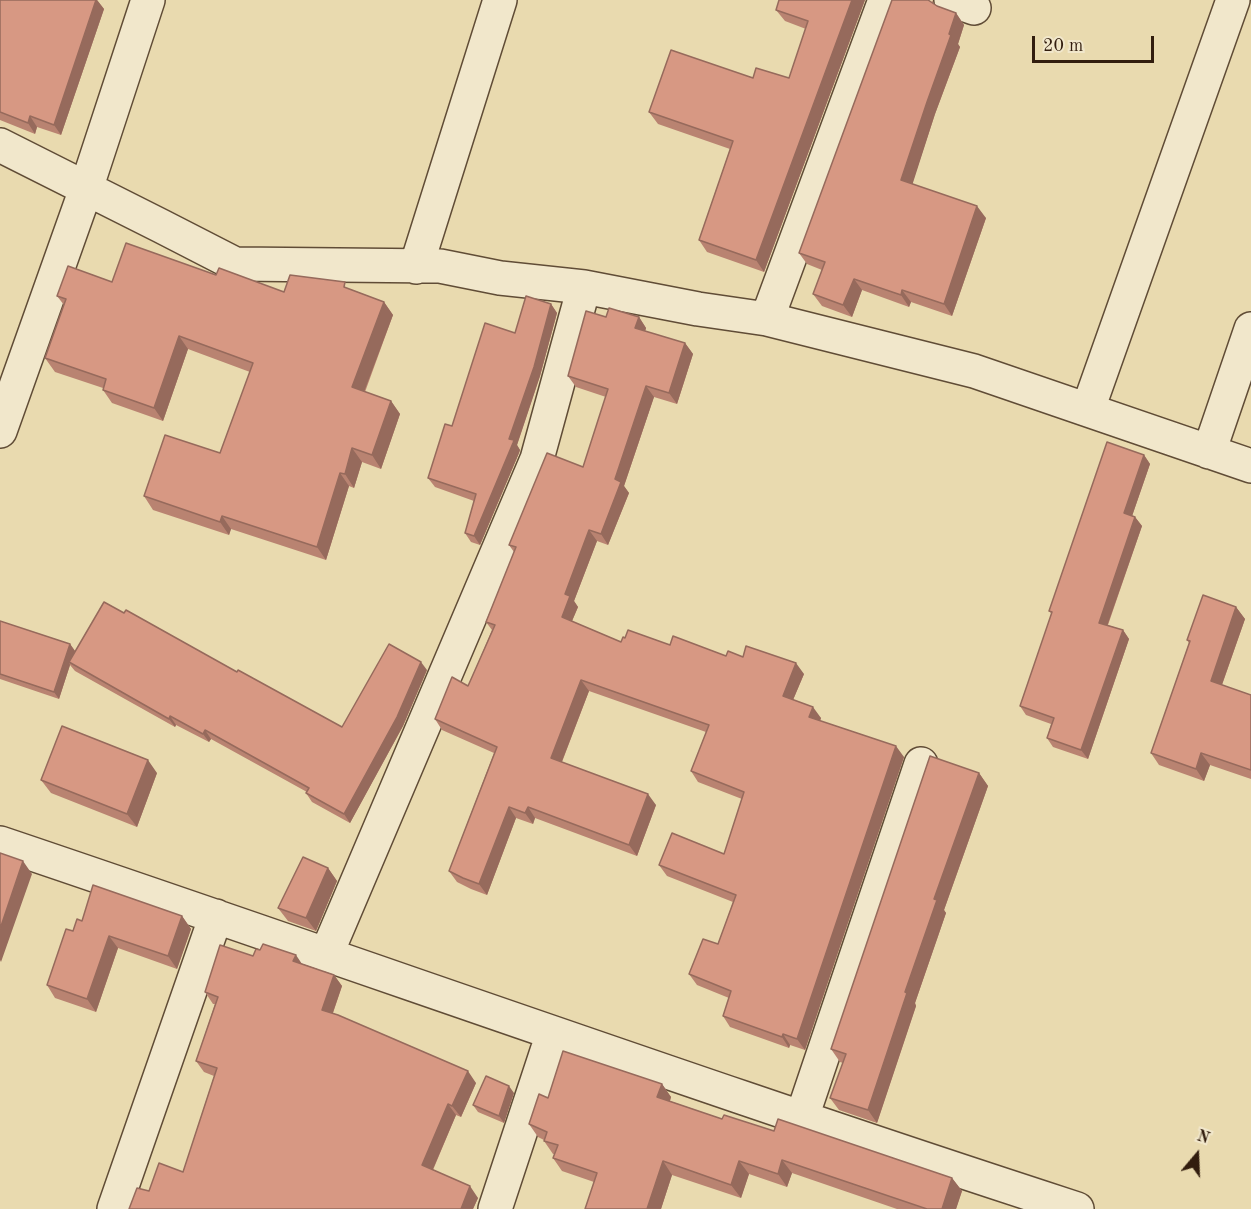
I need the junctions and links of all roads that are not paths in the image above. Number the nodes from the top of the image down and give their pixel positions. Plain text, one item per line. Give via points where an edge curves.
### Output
1 (148, 0) edge
2 (500, 0) edge
3 (885, 0) edge
4 (1233, 0) edge
5 (0, 145) edge
6 (86, 189) junction
7 (416, 267) junction
8 (584, 287) junction
9 (767, 319) junction
10 (1251, 329) edge
11 (1088, 409) junction
12 (0, 431) edge
13 (1209, 452) junction
14 (1251, 466) edge
15 (921, 764) dead end
16 (0, 843) edge
17 (216, 916) junction
18 (326, 955) junction
19 (553, 1033) junction
20 (802, 1117) junction
21 (1003, 1198) edge
22 (114, 1209) edge
23 (495, 1209) edge
24 (1077, 1209) edge

1 - 6 street
2 - 7 street
3 - 9 street
4 - 11 street
5 - 6 street
6 - 7 street via 235,264
6 - 12 street
7 - 8 street via 440,266 500,278
8 - 9 street
8 - 18 street via 537,459
9 - 11 street via 974,371
10 - 13 street
11 - 13 street
13 - 14 street
15 - 20 street
16 - 17 street
17 - 18 street
17 - 22 street
18 - 19 street
19 - 20 street
19 - 23 street
20 - 21 street
21 - 24 street

